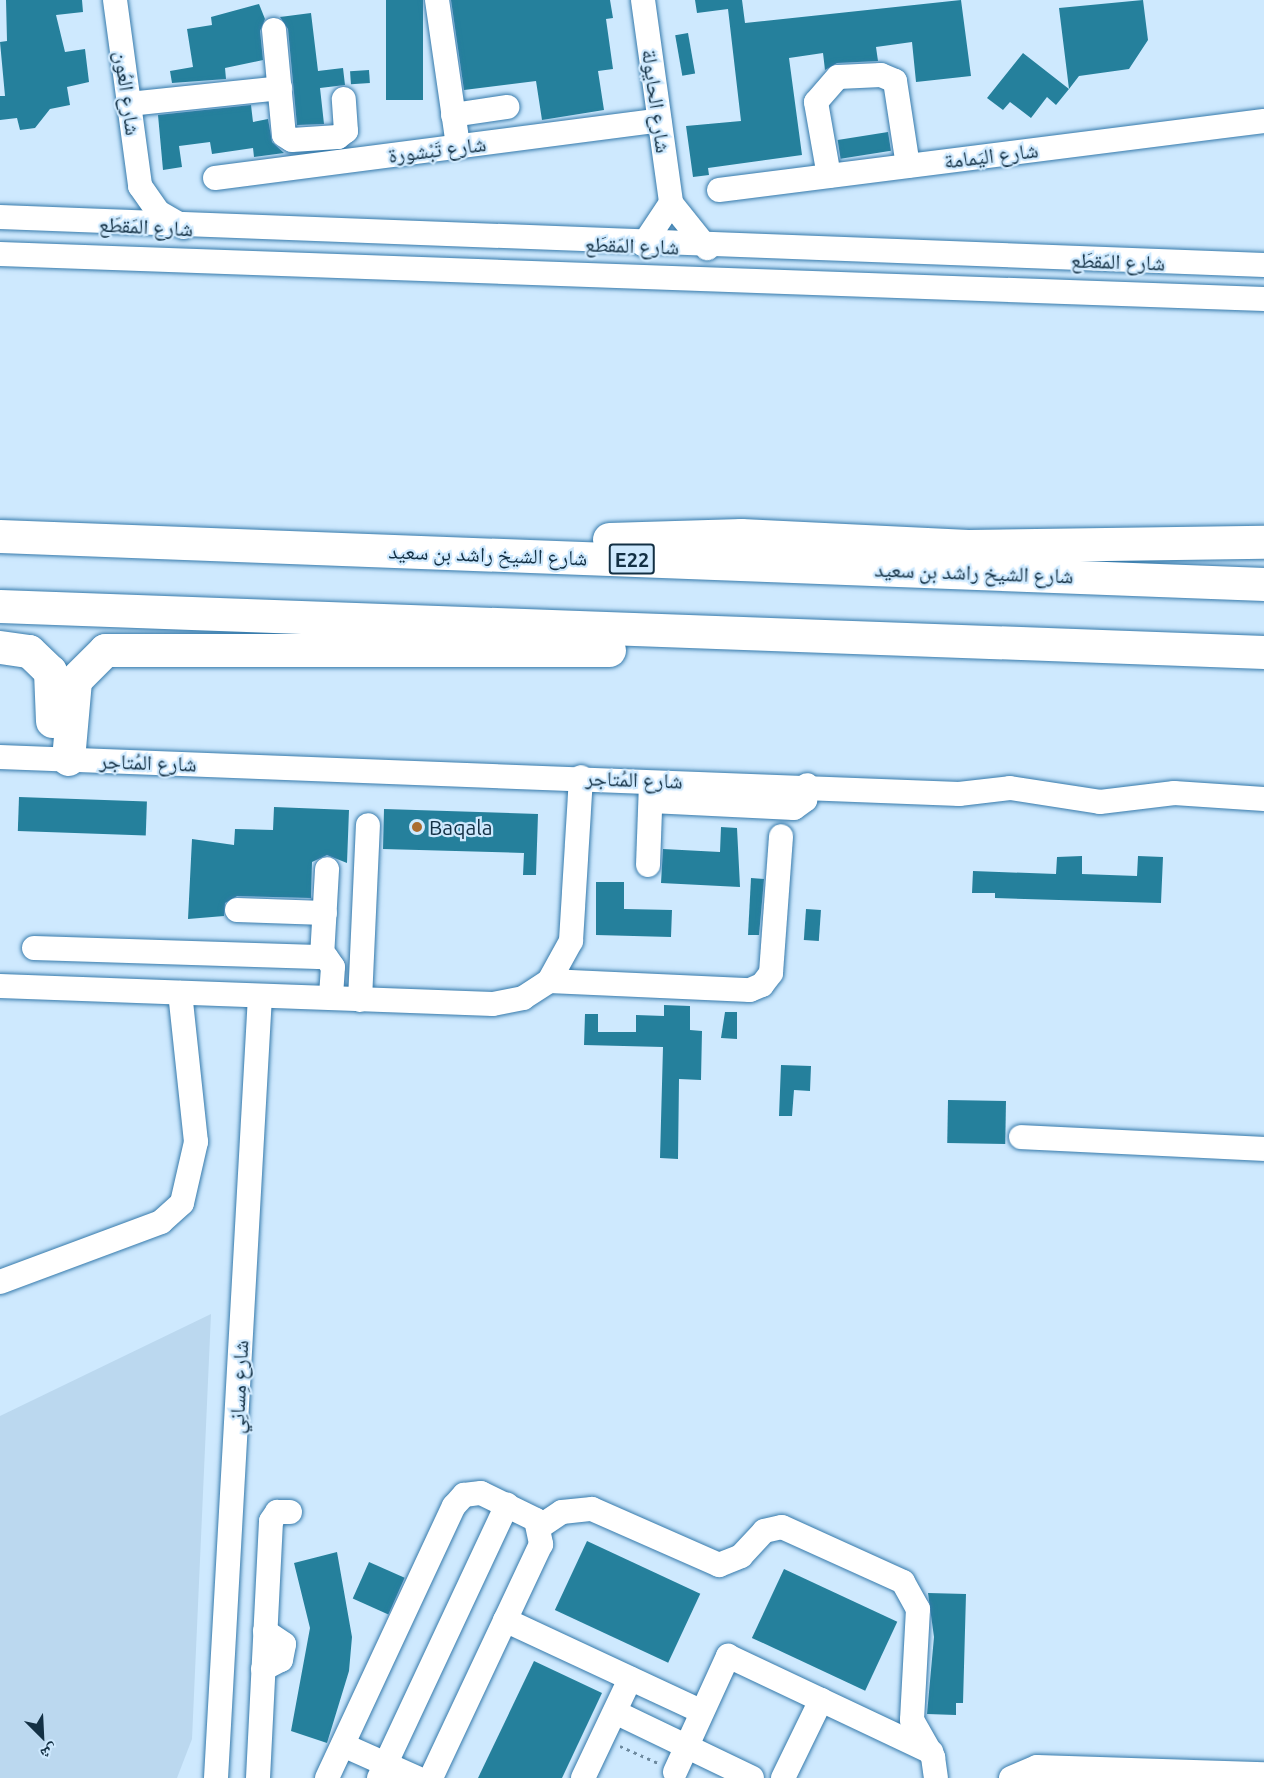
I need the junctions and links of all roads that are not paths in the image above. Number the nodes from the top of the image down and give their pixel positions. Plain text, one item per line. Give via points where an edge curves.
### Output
1 (115, 0) edge
2 (437, 0) edge
3 (643, 0) edge
4 (273, 30) dead end
5 (280, 88) junction
6 (344, 99) dead end
7 (129, 104) junction
8 (507, 107) dead end
9 (453, 115) junction
10 (659, 120) junction
11 (1264, 121) edge
12 (458, 146) junction
13 (908, 166) junction
14 (829, 176) junction
15 (215, 178) dead end
16 (140, 186) junction
17 (719, 189) dead end
18 (671, 203) junction
19 (0, 217) edge
20 (114, 224) junction
21 (184, 228) junction
22 (603, 243) junction
23 (644, 245) junction
24 (707, 248) junction
25 (0, 254) edge
26 (996, 257) junction
27 (398, 266) junction
28 (1264, 266) edge
29 (930, 286) junction
30 (1264, 298) edge
31 (0, 536) edge
32 (1264, 543) edge
33 (485, 554) junction
34 (1264, 584) edge
35 (0, 606) edge
36 (856, 640) junction
37 (910, 641) junction
38 (0, 646) edge
39 (1264, 652) edge
40 (1264, 673) edge
41 (0, 757) edge
42 (59, 759) junction
43 (581, 777) junction
44 (651, 790) junction
45 (1264, 799) edge
46 (368, 825) dead end
47 (781, 836) dead end
48 (648, 865) dead end
49 (327, 869) dead end
50 (237, 910) dead end
51 (325, 913) junction
52 (124, 942) junction
53 (34, 948) dead end
54 (322, 957) junction
55 (549, 981) junction
56 (0, 986) edge
57 (122, 991) junction
58 (180, 993) junction
59 (260, 996) junction
60 (331, 998) junction
61 (360, 1000) junction
62 (1021, 1137) dead end
63 (1264, 1149) edge
64 (0, 1282) edge
65 (507, 1505) junction
66 (290, 1512) dead end
67 (541, 1526) junction
68 (505, 1620) junction
69 (630, 1679) junction
70 (821, 1700) junction
71 (615, 1712) junction
72 (702, 1712) junction
73 (343, 1745) junction
74 (687, 1746) junction
75 (931, 1752) junction
76 (383, 1771) edge
77 (675, 1772) road end
78 (1103, 1774) edge
79 (1264, 1774) edge
80 (216, 1778) edge
81 (258, 1778) edge
82 (327, 1778) edge
83 (417, 1778) edge
84 (431, 1778) edge
85 (583, 1778) edge
86 (752, 1778) edge
87 (783, 1778) edge
88 (936, 1778) edge
89 (1011, 1778) edge

1 - 7 street, شارع العُون
2 - 9 street
3 - 10 street, شارع الحايولة
4 - 5 street
5 - 6 street via 284,135 292,140 338,137 345,131
5 - 7 street
7 - 16 street, شارع العُون
8 - 9 street
9 - 12 street
10 - 12 street, شارع تَبْشورة
10 - 18 street, شارع الحايولة
11 - 13 street, شارع اليَمامة
12 - 15 street, شارع تَبْشورة
13 - 14 street, شارع اليَمامة
13 - 14 street via 895,81 881,75 838,77 816,102
14 - 17 street, شارع اليَمامة
16 - 20 street via 129,211
16 - 21 street, شارع العُون via 158,213
18 - 23 street
18 - 24 street
19 - 20 street, شارع المَقطَع
20 - 21 street, شارع المَقطَع
21 - 22 street, شارع المَقطَع
22 - 23 street, شارع المَقطَع
22 - 27 street via 546,248 390,244 384,255
23 - 24 street, شارع المَقطَع
24 - 26 street, شارع المَقطَع
25 - 27 street, شارع المَقطَع
26 - 28 street, شارع المَقطَع
26 - 29 street via 992,272 958,273
27 - 29 street, شارع المَقطَع
29 - 30 street, شارع المَقطَع
31 - 33 highway, شارع الشيخ راشد بن سعيد / E22
32 - 33 highway via 980,546 686,535
33 - 34 highway, شارع الشيخ راشد بن سعيد / E22
35 - 36 highway
36 - 37 highway
36 - 42 highway via 506,654 121,647 92,657 75,680
37 - 39 highway
37 - 40 highway
38 - 42 highway via 29,651 50,671
41 - 42 street, شارع المُتاجر
42 - 43 street, شارع المُتاجر
43 - 44 street, شارع المُتاجر
43 - 55 street via 571,941
44 - 45 street, شارع المُتاجر via 807,785 958,794 1010,788 1100,802 1174,793
44 - 48 street
46 - 61 street
47 - 55 street via 771,973 762,985 750,990
49 - 51 street
50 - 51 street
51 - 54 street
52 - 53 street
52 - 54 street
52 - 57 street
54 - 60 street via 333,963
55 - 61 street via 523,998 493,1004
56 - 57 street
57 - 58 street
58 - 59 street
58 - 64 street via 196,1130 194,1169 182,1203 161,1222
59 - 60 street
59 - 80 street, شارع مِسانِي
60 - 61 street
62 - 63 street
65 - 67 street
65 - 73 street via 481,1493 459,1499
65 - 76 street
66 - 81 street via 277,1512 271,1521
67 - 68 street via 541,1544
67 - 75 street via 562,1512 592,1509 719,1565 741,1556 764,1531 782,1527 903,1582 918,1609 912,1720
68 - 69 street
68 - 84 street
69 - 71 street
69 - 72 street
70 - 72 street via 728,1656
70 - 75 street
70 - 87 street
71 - 74 street
71 - 85 street
72 - 74 street
73 - 76 street
73 - 82 street
74 - 77 street
74 - 86 street
75 - 88 street
76 - 83 street
78 - 79 street
78 - 89 street via 1028,1768

